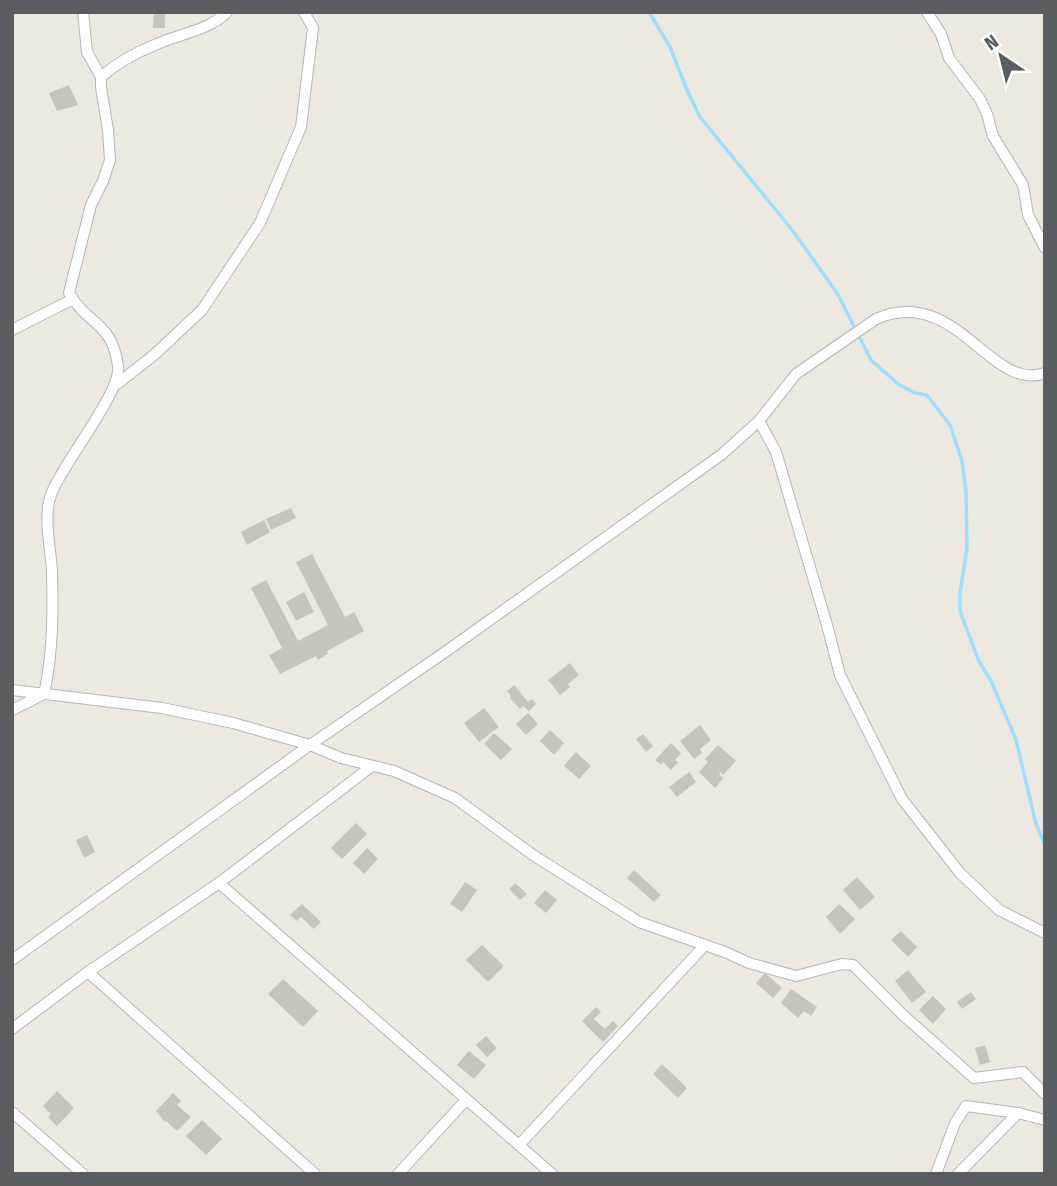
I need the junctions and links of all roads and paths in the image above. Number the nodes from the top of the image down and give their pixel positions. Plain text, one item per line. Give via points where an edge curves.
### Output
1 (83, 12) edge
2 (227, 12) edge
3 (304, 12) edge
4 (927, 12) edge
5 (102, 77) junction
6 (1045, 248) edge
7 (73, 299) junction
8 (12, 330) edge
9 (1045, 373) edge
10 (117, 384) junction
11 (759, 421) junction
12 (12, 690) edge
13 (44, 694) junction
14 (12, 710) edge
15 (310, 745) junction
16 (372, 766) junction
17 (219, 883) junction
18 (1045, 933) edge
19 (705, 945) junction
20 (12, 960) edge
21 (88, 972) junction
22 (12, 1029) edge
23 (1045, 1094) edge
24 (466, 1101) junction
25 (12, 1112) edge
26 (1018, 1113) junction
27 (1045, 1120) edge
28 (519, 1145) junction
29 (83, 1174) edge
30 (315, 1174) edge
31 (398, 1174) edge
32 (552, 1174) edge
33 (936, 1174) edge
34 (958, 1174) edge

1 - 5 street via 87,52
2 - 5 street via 194,31 120,61
3 - 10 street via 313,28 301,127 260,223 202,310
4 - 6 street via 949,58 980,99 993,136 1023,185 1028,215
5 - 7 street via 110,160 91,205 72,273 69,293
7 - 8 street
7 - 10 street via 112,339 119,368
9 - 11 street via 1034,377 1013,370 960,331 929,315 891,313 796,374
10 - 13 street via 71,456 48,506 53,638
11 - 15 street via 721,455
11 - 18 street via 776,452 840,675 902,799 960,873 999,910
12 - 13 street
13 - 14 street
13 - 15 street via 162,708
15 - 16 street
15 - 20 street
16 - 17 street
16 - 19 street via 455,798 533,855 639,922
17 - 21 street
17 - 24 street
19 - 23 street via 796,976 853,965 974,1078 1023,1072
19 - 28 street
21 - 22 street
21 - 30 street
24 - 28 street
24 - 31 street
25 - 29 street
26 - 27 street
26 - 33 street via 966,1106
26 - 34 street
28 - 32 street

